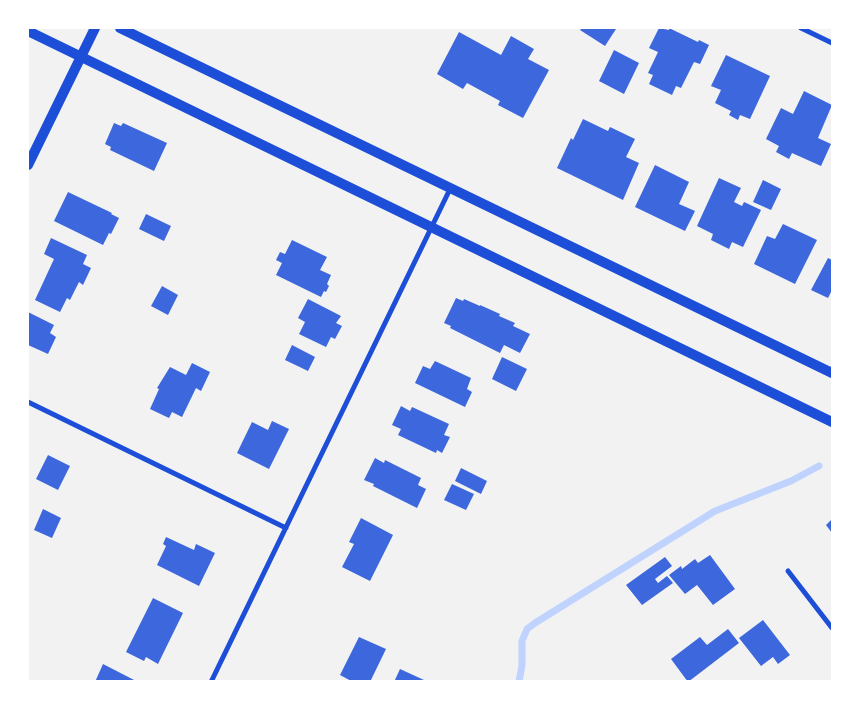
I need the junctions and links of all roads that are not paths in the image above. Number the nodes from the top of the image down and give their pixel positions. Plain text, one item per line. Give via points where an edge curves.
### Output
1 (96, 28) edge
2 (120, 28) edge
3 (801, 28) edge
4 (28, 31) edge
5 (832, 43) edge
6 (81, 57) junction
7 (28, 165) edge
8 (451, 187) junction
9 (432, 228) junction
10 (832, 373) edge
11 (28, 402) edge
12 (832, 422) edge
13 (286, 528) junction
14 (788, 571) dead end
15 (832, 628) edge
16 (210, 682) edge

1 - 6 main road
2 - 8 main road
3 - 5 street
4 - 6 main road
6 - 7 main road
6 - 9 main road
8 - 9 street
8 - 10 main road
9 - 12 main road
9 - 13 street
11 - 13 street
13 - 16 street
14 - 15 street

